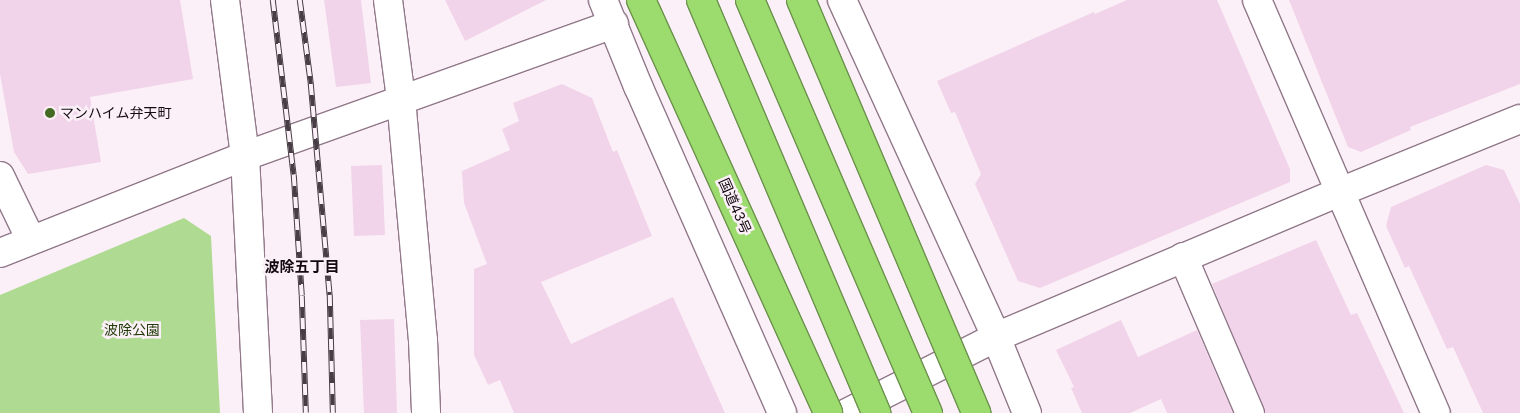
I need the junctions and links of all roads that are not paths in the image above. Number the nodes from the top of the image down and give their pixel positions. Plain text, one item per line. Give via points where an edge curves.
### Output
1 (224, 0) edge
2 (388, 0) edge
3 (641, 0) edge
4 (701, 0) edge
5 (750, 0) edge
6 (802, 0) edge
7 (842, 0) edge
8 (1257, 0) edge
9 (609, 12) edge
10 (402, 99) junction
11 (1518, 127) edge
12 (245, 156) junction
13 (0, 176) edge
14 (1340, 192) junction
15 (31, 240) junction
16 (0, 253) edge
17 (1183, 257) junction
18 (996, 336) junction
19 (258, 413) edge
20 (426, 413) edge
21 (782, 413) edge
22 (828, 413) edge
23 (847, 413) edge
24 (876, 413) edge
25 (928, 413) edge
26 (976, 413) edge
27 (1027, 413) edge
28 (1250, 413) edge
29 (1436, 413) edge

1 - 12 street
2 - 10 street
3 - 22 highway, 国道43号, bridge
4 - 24 highway, bridge
5 - 25 highway, bridge
6 - 26 highway, bridge
7 - 18 street
8 - 14 street
9 - 10 street
9 - 21 street via 638,86
10 - 12 street
10 - 20 street via 423,340
11 - 14 street
12 - 15 street
12 - 19 street
13 - 15 street
14 - 17 street
14 - 29 street
15 - 16 street
17 - 18 street
17 - 28 street
18 - 23 street
18 - 27 street

